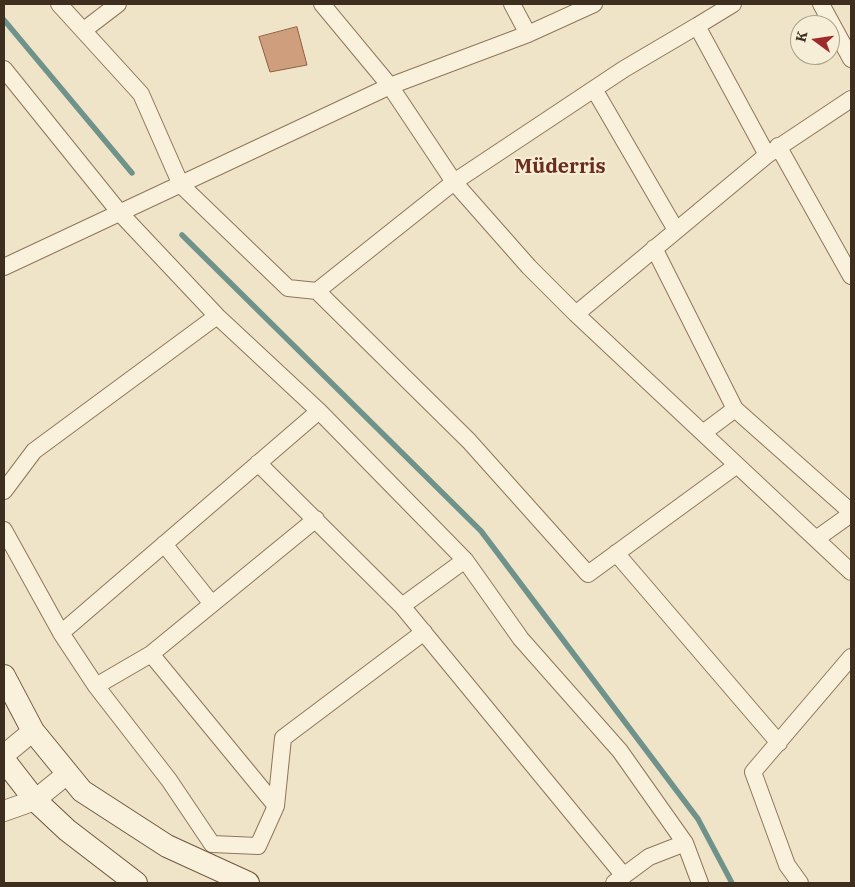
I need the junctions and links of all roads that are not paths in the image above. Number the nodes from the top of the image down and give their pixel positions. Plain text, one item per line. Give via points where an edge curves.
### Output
1 (59, 4) edge
2 (118, 4) edge
3 (322, 4) edge
4 (512, 4) edge
5 (594, 4) edge
6 (733, 4) edge
7 (821, 4) edge
8 (697, 26) junction
9 (84, 30) junction
10 (528, 34) junction
11 (851, 59) edge
12 (4, 69) edge
13 (390, 86) junction
14 (594, 89) junction
15 (851, 99) edge
16 (772, 151) junction
17 (454, 182) junction
18 (180, 185) junction
19 (120, 213) junction
20 (676, 230) junction
21 (654, 248) junction
22 (4, 267) edge
23 (851, 276) edge
24 (317, 291) junction
25 (576, 314) junction
26 (217, 316) junction
27 (735, 409) junction
28 (319, 412) junction
29 (703, 433) junction
30 (258, 463) junction
31 (737, 465) junction
32 (4, 491) edge
33 (851, 513) edge
34 (316, 519) junction
35 (4, 530) edge
36 (816, 539) junction
37 (164, 544) junction
38 (616, 553) junction
39 (465, 560) junction
40 (851, 572) edge
41 (212, 604) junction
42 (402, 606) junction
43 (424, 632) junction
44 (61, 633) junction
45 (151, 654) junction
46 (851, 657) edge
47 (4, 676) edge
48 (96, 686) junction
49 (33, 731) junction
50 (779, 744) junction
51 (4, 755) edge
52 (4, 760) edge
53 (67, 774) junction
54 (35, 800) junction
55 (276, 806) junction
56 (4, 811) edge
57 (685, 843) junction
58 (619, 880) edge
59 (243, 882) edge
60 (136, 883) edge
61 (700, 883) edge
62 (800, 883) edge

1 - 9 street
2 - 9 street
3 - 13 street
4 - 10 street
5 - 10 street
6 - 8 street
7 - 11 street
8 - 14 street
8 - 16 street
9 - 18 street via 141,94
10 - 13 street
12 - 19 street
13 - 17 street
13 - 18 street
14 - 17 street
14 - 20 street
15 - 16 street
16 - 20 street
16 - 23 street
17 - 24 street
17 - 25 street
18 - 19 street
18 - 24 street via 288,288
19 - 22 street
19 - 26 street
20 - 21 street
21 - 25 street
21 - 27 street
24 - 38 street via 469,441 588,574
25 - 29 street
26 - 28 street
26 - 32 street via 34,452
27 - 29 street
27 - 33 street
28 - 30 street
28 - 39 street
29 - 31 street
30 - 34 street
30 - 37 street
31 - 36 street
31 - 38 street
33 - 36 street
34 - 41 street
34 - 42 street
35 - 44 street
36 - 40 street
37 - 41 street
37 - 44 street
38 - 50 street
39 - 42 street
39 - 57 street via 521,639 620,752
41 - 45 street
42 - 43 street
43 - 55 street via 283,738
43 - 58 street
44 - 48 street
45 - 48 street
45 - 55 street
46 - 50 street
47 - 49 main road
48 - 55 street via 169,780 212,844 258,846
49 - 51 street
49 - 53 main road
50 - 62 street via 753,772 787,865
52 - 54 main road
53 - 54 street
53 - 59 main road via 82,791 167,846
54 - 56 street
54 - 60 main road via 67,830
57 - 58 street via 649,857
57 - 61 street

